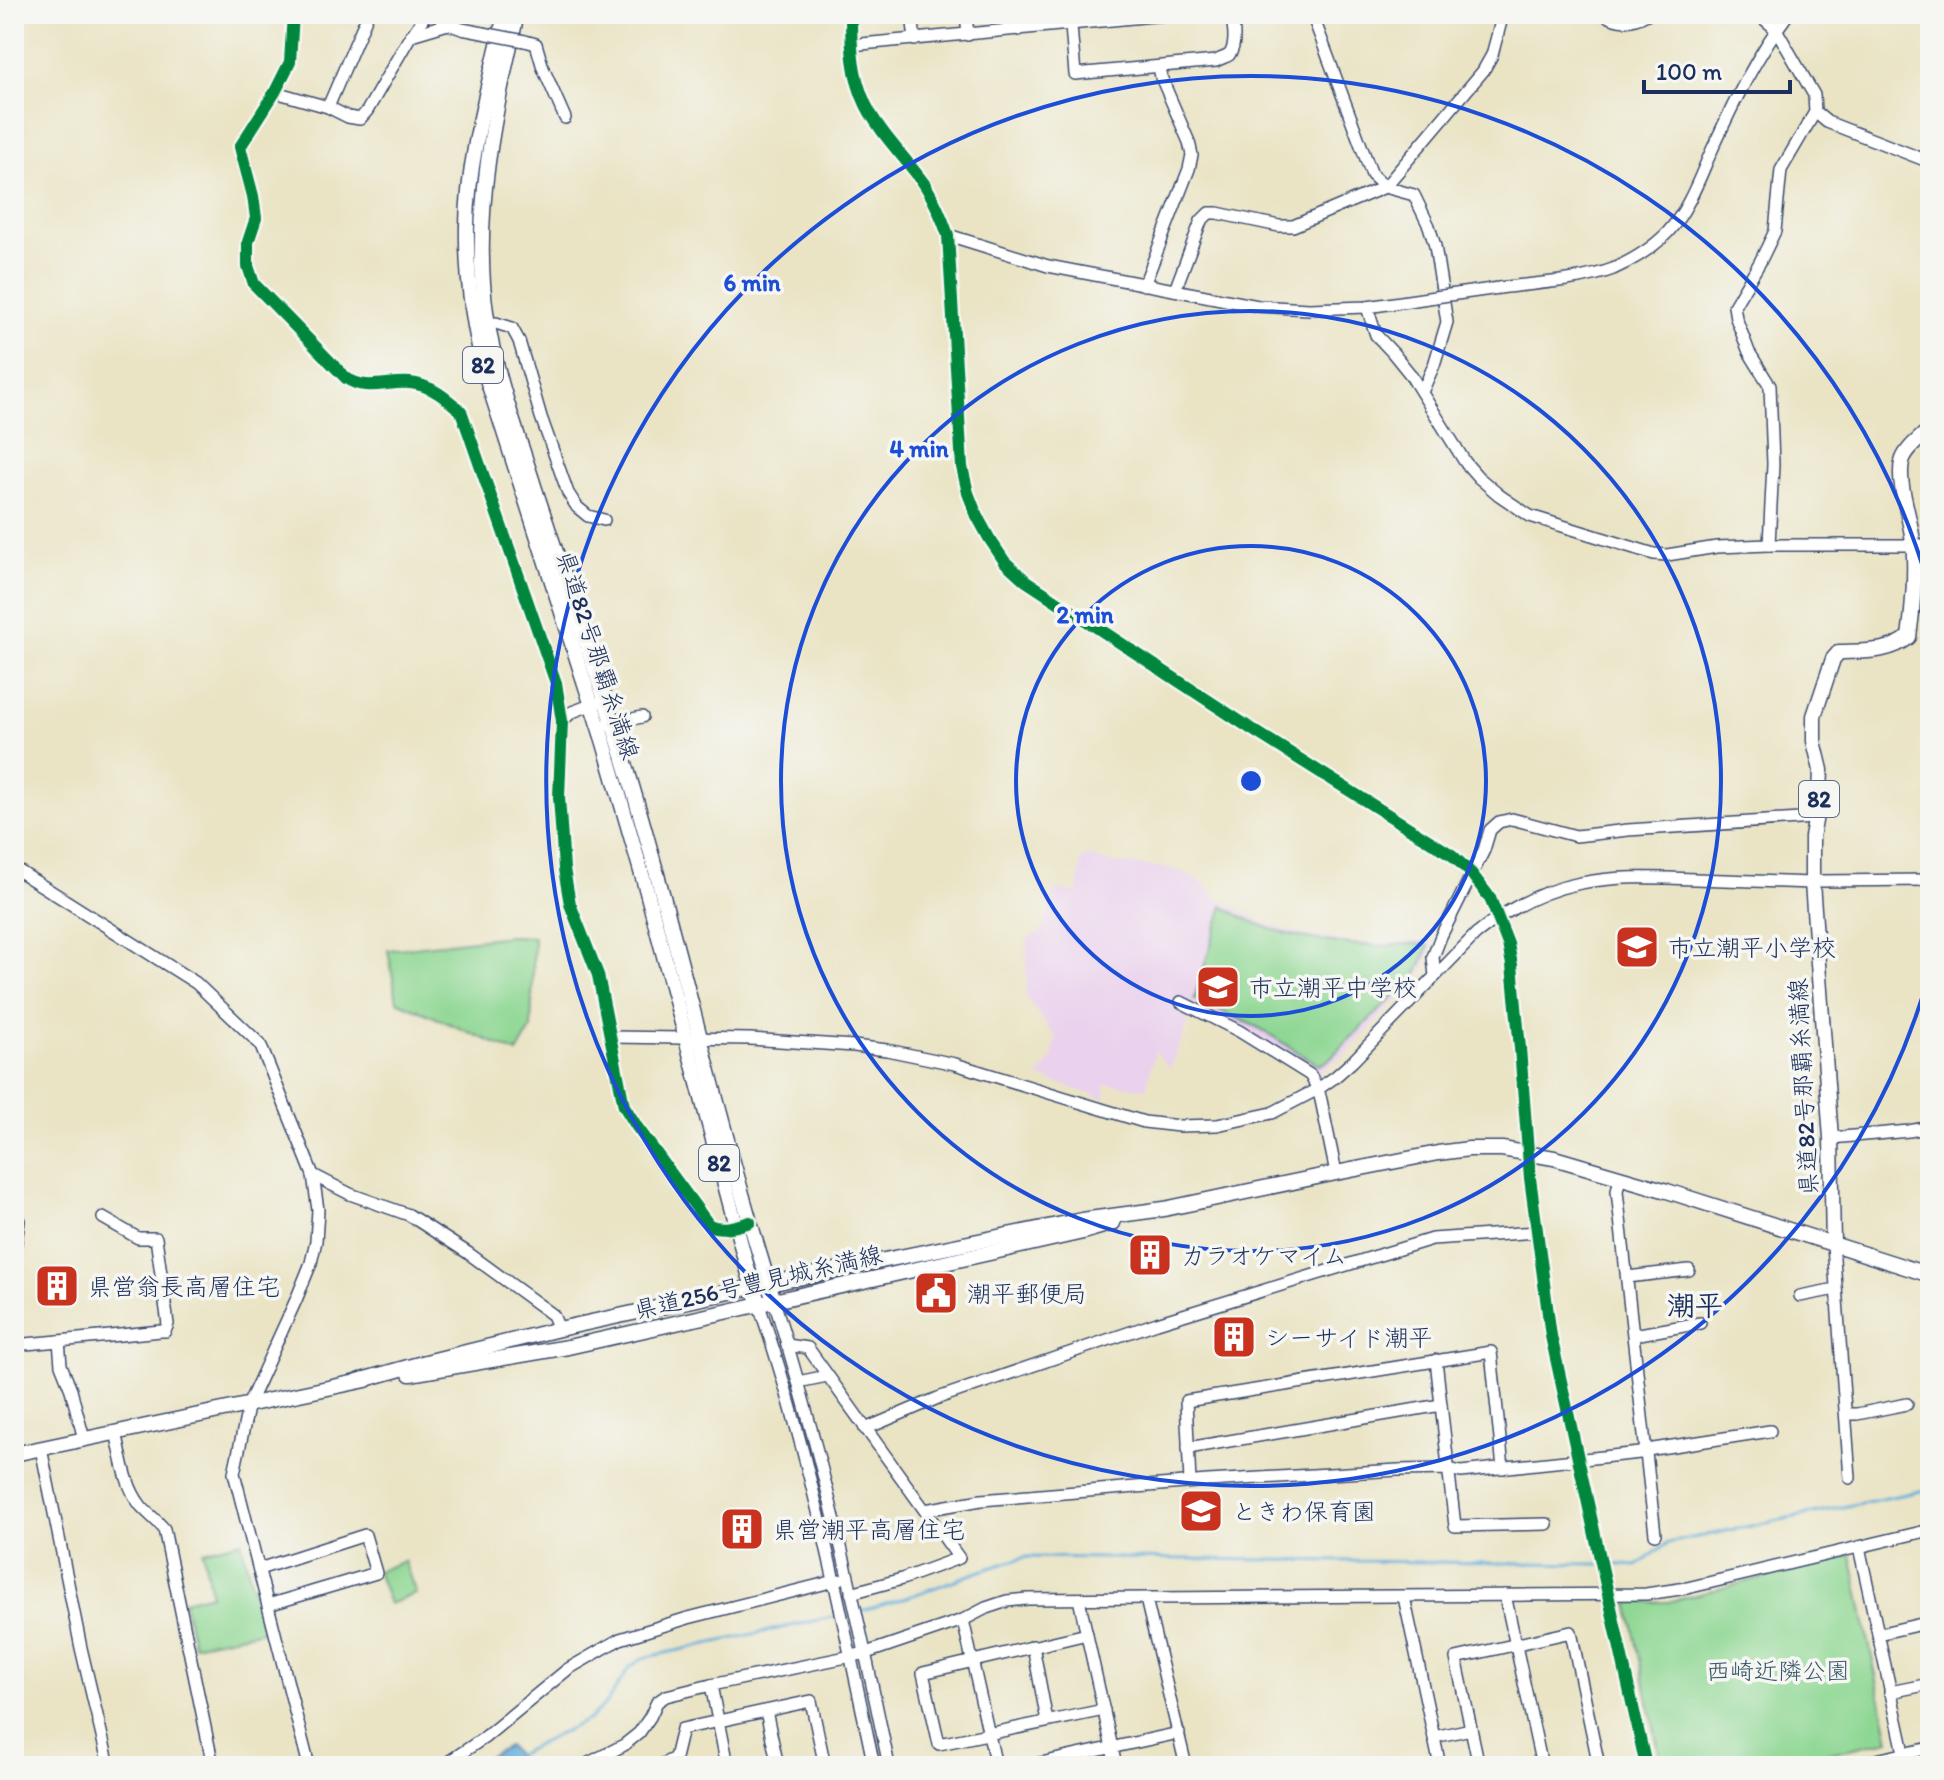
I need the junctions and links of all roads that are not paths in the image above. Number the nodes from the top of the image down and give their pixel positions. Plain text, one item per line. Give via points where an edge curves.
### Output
1 (293, 14) edge
2 (368, 14) edge
3 (426, 14) edge
4 (459, 14) edge
5 (505, 14) edge
6 (517, 14) edge
7 (851, 14) edge
8 (912, 14) edge
9 (966, 14) edge
10 (1017, 14) edge
11 (1175, 14) edge
12 (1230, 14) edge
13 (1312, 14) edge
14 (1503, 14) edge
15 (1603, 14) edge
16 (1647, 14) edge
17 (1758, 14) edge
18 (1788, 14) edge
19 (1120, 17) edge
20 (1071, 19) edge
21 (448, 24) junction
22 (1776, 29) junction
23 (1019, 30) junction
24 (411, 35) junction
25 (968, 35) junction
26 (915, 40) junction
27 (851, 45) junction
28 (1159, 67) junction
29 (275, 92) junction
30 (328, 107) junction
31 (1815, 112) junction
32 (565, 118) dead end
33 (1930, 162) edge
34 (1385, 187) junction
35 (948, 235) junction
36 (1144, 285) junction
37 (1175, 290) junction
38 (1367, 307) junction
39 (482, 326) junction
40 (1422, 392) junction
41 (1930, 429) edge
42 (604, 520) dead end
43 (1914, 544) junction
44 (1769, 545) junction
45 (1930, 545) edge
46 (598, 702) junction
47 (642, 717) dead end
48 (562, 721) junction
49 (606, 725) junction
50 (1814, 818) junction
51 (14, 868) edge
52 (1471, 873) junction
53 (1930, 880) edge
54 (1812, 883) junction
55 (1498, 916) junction
56 (1435, 976) junction
57 (1181, 1002) dead end
58 (611, 1037) junction
59 (693, 1038) junction
60 (1318, 1089) junction
61 (1930, 1127) edge
62 (1831, 1138) junction
63 (1528, 1152) junction
64 (1336, 1173) junction
65 (313, 1175) junction
66 (1620, 1177) junction
67 (1164, 1209) junction
68 (14, 1215) edge
69 (103, 1218) dead end
70 (743, 1224) junction
71 (1537, 1232) junction
72 (1833, 1245) junction
73 (14, 1254) edge
74 (1689, 1270) dead end
75 (1930, 1275) edge
76 (1627, 1277) junction
77 (761, 1285) junction
78 (1836, 1289) junction
79 (1800, 1296) dead end
80 (767, 1303) junction
81 (1700, 1323) dead end
82 (559, 1329) junction
83 (1634, 1335) junction
84 (59, 1341) junction
85 (14, 1345) edge
86 (787, 1345) junction
87 (1436, 1360) junction
88 (827, 1376) junction
89 (358, 1381) junction
90 (798, 1382) junction
91 (249, 1403) junction
92 (1907, 1404) dead end
93 (1441, 1405) junction
94 (1846, 1414) junction
95 (865, 1429) junction
96 (1770, 1431) dead end
97 (116, 1432) junction
98 (84, 1439) junction
99 (41, 1448) junction
100 (1188, 1448) junction
101 (1647, 1450) junction
102 (14, 1454) edge
103 (1577, 1458) junction
104 (1503, 1468) junction
105 (1449, 1469) junction
106 (1850, 1478) dead end
107 (1190, 1482) junction
108 (925, 1510) junction
109 (1547, 1524) dead end
110 (1930, 1530) edge
111 (1655, 1534) dead end
112 (1859, 1547) junction
113 (259, 1569) junction
114 (848, 1578) junction
115 (835, 1581) junction
116 (1608, 1594) junction
117 (1505, 1595) junction
118 (852, 1596) junction
119 (1404, 1597) junction
120 (1079, 1599) junction
121 (1146, 1599) junction
122 (268, 1605) junction
123 (963, 1620) junction
124 (1930, 1622) edge
125 (1087, 1634) junction
126 (1878, 1634) junction
127 (1516, 1645) junction
128 (1033, 1646) junction
129 (866, 1653) junction
130 (851, 1656) junction
131 (973, 1660) junction
132 (1930, 1684) edge
133 (711, 1685) junction
134 (1890, 1692) junction
135 (1104, 1710) junction
136 (766, 1711) junction
137 (1047, 1721) junction
138 (718, 1722) junction
139 (1471, 1729) junction
140 (1179, 1733) junction
141 (989, 1734) junction
142 (1434, 1737) junction
143 (1930, 1748) edge
144 (1112, 1749) junction
145 (1905, 1760) edge
146 (676, 1762) edge
147 (1051, 1763) edge
148 (109, 1766) edge
149 (213, 1766) edge
150 (309, 1766) edge
151 (442, 1766) edge
152 (583, 1766) edge
153 (659, 1766) edge
154 (727, 1766) edge
155 (778, 1766) edge
156 (825, 1766) edge
157 (874, 1766) edge
158 (889, 1766) edge
159 (996, 1766) edge
160 (1027, 1766) edge
161 (1116, 1766) edge
162 (1186, 1766) edge
163 (1440, 1766) edge
164 (1479, 1766) edge
165 (1542, 1766) edge
166 (1599, 1766) edge
167 (1646, 1766) edge
168 (1849, 1766) edge

1 - 29 street via 290,62
2 - 30 street
3 - 24 street
4 - 21 street
5 - 39 main road, 県道82号那覇糸満線 / 82 via 469,195 467,255
6 - 39 main road, 県道82号那覇糸満線 / 82 via 484,190
7 - 27 street
8 - 26 street
9 - 25 street
10 - 23 street
11 - 19 street
12 - 28 street via 1233,46 1228,55
13 - 34 street via 1372,175
14 - 34 street via 1483,71
15 - 16 street via 1627,23
17 - 22 street
18 - 22 street
19 - 20 street
20 - 23 street
20 - 28 street via 1075,74
21 - 24 street
21 - 32 street, bridge via 536,44
22 - 31 street via 1814,95
22 - 38 street, bridge via 1742,86 1686,207 1669,231 1631,261 1582,277
23 - 25 street
24 - 30 street via 360,119
25 - 26 street
26 - 27 street
27 - 35 street via 867,106 925,186
28 - 36 street via 1192,155
29 - 30 street
29 - 48 street via 240,147 256,218 248,242 254,284 355,384 425,387 461,411 556,683
31 - 33 street via 1827,122
31 - 44 street via 1781,170 1775,231 1734,306 1749,352 1770,386
34 - 37 street via 1293,226 1209,213 1201,221
34 - 40 street via 1414,195 1435,246 1447,322
35 - 36 street via 1048,266
35 - 52 street via 962,467 977,516 1005,562 1120,644 1452,855
36 - 37 street
37 - 38 street via 1258,306
38 - 40 street via 1376,335
39 - 42 street via 512,328 568,493 588,516
39 - 46 main road, 県道82号那覇糸満線 / 82
40 - 44 street via 1478,477 1530,516 1654,554
41 - 43 main road, 県道82号那覇糸満線 / 82 via 1902,462
43 - 44 street
43 - 45 street
43 - 50 main road, 県道82号那覇糸満線 / 82 via 1909,637 1883,650 1839,652 1833,659 1814,716 1821,770
46 - 48 street
46 - 49 main road, 県道82号那覇糸満線 / 82
47 - 49 street
48 - 58 street via 559,797 564,869 570,904 598,975
49 - 59 main road, 県道82号那覇糸満線 / 82 via 662,890
50 - 52 street via 1576,836 1512,819 1490,830
50 - 54 main road, 県道82号那覇糸満線 / 82
51 - 65 street via 196,983 260,1044
52 - 55 street
52 - 56 street via 1433,957
53 - 54 street
54 - 55 street via 1601,878 1564,886
54 - 62 main road, 県道82号那覇糸満線 / 82
55 - 56 street
55 - 63 street via 1512,965
56 - 60 street via 1353,1061
57 - 60 street via 1310,1075
58 - 59 street
58 - 70 street via 624,1106 637,1127 709,1225
59 - 60 street via 842,1045 917,1055 1161,1125 1256,1118
59 - 70 main road, 県道82号那覇糸満線 / 82
60 - 64 street
61 - 62 street
62 - 72 main road, 県道82号那覇糸満線 / 82
63 - 64 main road, 県道256号豊見城糸満線 via 1454,1150
63 - 66 main road, 県道256号豊見城糸満線
63 - 71 street
64 - 67 main road, 県道256号豊見城糸満線
65 - 82 street via 409,1215 553,1315
65 - 91 street via 318,1210 311,1263
66 - 72 main road, 県道256号豊見城糸満線
66 - 76 street
67 - 77 main road, 県道256号豊見城糸満線 via 1082,1220
67 - 80 main road, 県道256号豊見城糸満線
68 - 73 street via 19,1221
69 - 84 street via 138,1238 156,1238 167,1328
70 - 77 main road, 県道82号那覇糸満線 / 82
71 - 95 street via 1432,1239 1157,1323 938,1398
71 - 103 street via 1551,1336
72 - 75 main road, 県道256号豊見城糸満線
72 - 78 street
74 - 76 street
76 - 83 street
77 - 80 main road, 県道82号那覇糸満線 / 82
77 - 82 main road, 県道256号豊見城糸満線
78 - 79 street
78 - 94 street
80 - 86 street
80 - 89 main road, 県道256号豊見城糸満線 via 568,1347
80 - 115 street
81 - 83 street
82 - 89 main road, 県道256号豊見城糸満線
83 - 101 street
84 - 85 street
84 - 98 street
86 - 88 street via 808,1348
86 - 90 street
87 - 93 street
87 - 100 street via 1186,1401
87 - 104 street via 1491,1352
88 - 90 street
88 - 95 street
89 - 91 main road, 県道256号豊見城糸満線
90 - 114 street
91 - 97 main road, 県道256号豊見城糸満線
91 - 113 street via 234,1473
92 - 94 street
93 - 100 street
93 - 105 street
94 - 106 street
95 - 108 street
96 - 101 street
97 - 98 main road, 県道256号豊見城糸満線
97 - 149 street via 129,1485 142,1508 164,1529
98 - 99 main road, 県道256号豊見城糸満線
99 - 102 main road, 県道256号豊見城糸満線
99 - 148 street
100 - 107 street
101 - 103 street
101 - 111 street
103 - 104 street
103 - 116 street
104 - 105 street
105 - 107 street
105 - 109 street via 1455,1526
107 - 108 street via 981,1500
108 - 118 street via 959,1558
110 - 112 street
112 - 116 street via 1687,1588
112 - 126 street
113 - 122 street
113 - 122 street via 365,1535 376,1573
114 - 115 street
114 - 118 street
115 - 130 street
115 - 151 street via 620,1639 568,1669
116 - 117 street
116 - 167 street
117 - 119 street
117 - 127 street
118 - 129 street
119 - 121 street
119 - 142 street
120 - 121 street
120 - 123 street via 1007,1601
120 - 125 street
121 - 140 street
122 - 150 street
123 - 129 street
123 - 131 street
124 - 126 street
125 - 128 street
125 - 135 street
126 - 134 street
127 - 139 street via 1456,1658
127 - 165 street
127 - 166 street via 1571,1632
128 - 131 street
128 - 137 street
129 - 130 street
129 - 158 street
130 - 133 street
130 - 157 street
131 - 141 street
131 - 141 street via 923,1673 939,1744
132 - 134 street
133 - 138 street
133 - 152 street via 666,1696 639,1733
134 - 145 street
135 - 137 street
135 - 144 street
136 - 138 street
136 - 155 street
136 - 156 street via 811,1701
137 - 141 street
138 - 146 street via 682,1729
138 - 154 street
139 - 142 street
139 - 164 street
140 - 144 street
140 - 162 street
141 - 159 street
142 - 163 street
143 - 145 street
144 - 147 street
144 - 161 street
145 - 168 street
146 - 153 street
147 - 160 street

